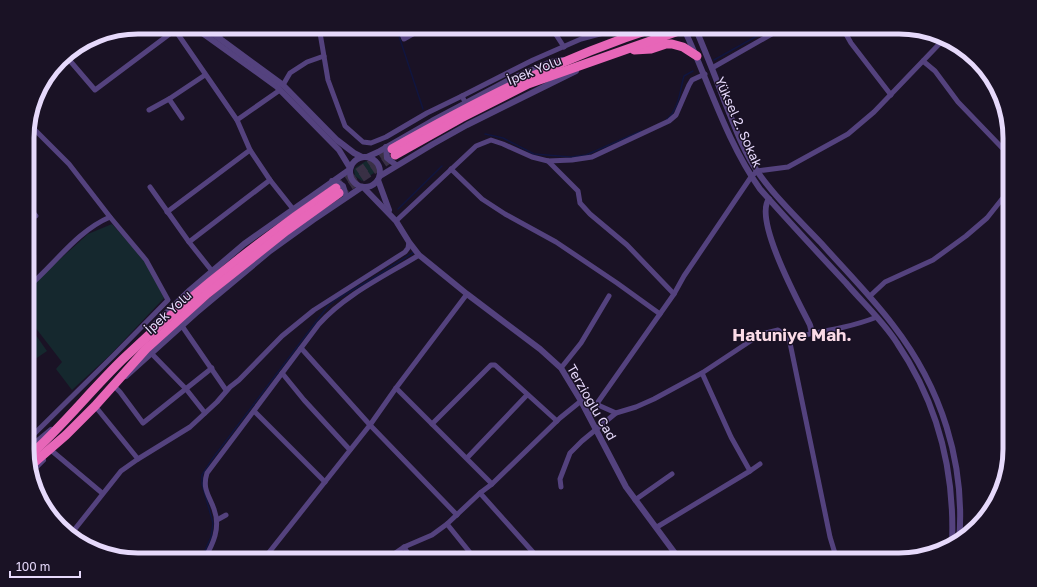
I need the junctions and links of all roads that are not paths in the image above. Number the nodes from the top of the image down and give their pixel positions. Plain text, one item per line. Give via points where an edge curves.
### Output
1 (166, 34) edge
2 (178, 34) edge
3 (204, 34) edge
4 (214, 34) edge
5 (221, 34) edge
6 (320, 34) edge
7 (402, 34) edge
8 (413, 34) edge
9 (556, 34) edge
10 (607, 34) edge
11 (620, 34) edge
12 (669, 34) edge
13 (688, 34) edge
14 (698, 34) edge
15 (772, 34) edge
16 (846, 34) edge
17 (219, 37) junction
18 (940, 43) edge
19 (564, 47) junction
20 (622, 50) junction
21 (324, 56) junction
22 (697, 56) junction
23 (572, 59) junction
24 (598, 59) junction
25 (69, 60) edge
26 (923, 61) junction
27 (712, 68) junction
28 (705, 74) junction
29 (205, 75) junction
30 (281, 88) junction
31 (891, 95) junction
32 (169, 99) junction
33 (464, 99) junction
34 (149, 110) dead end
35 (182, 118) dead end
36 (237, 120) junction
37 (35, 130) edge
38 (1003, 149) edge
39 (250, 150) junction
40 (391, 151) junction
41 (365, 157) junction
42 (548, 161) junction
43 (396, 165) junction
44 (349, 169) junction
45 (451, 169) junction
46 (757, 171) junction
47 (751, 177) junction
48 (379, 178) junction
49 (270, 180) junction
50 (150, 187) dead end
51 (363, 188) junction
52 (338, 190) junction
53 (768, 199) junction
54 (1003, 199) edge
55 (293, 209) junction
56 (167, 212) junction
57 (390, 213) junction
58 (34, 214) edge
59 (36, 216) dead end
60 (110, 217) junction
61 (396, 221) junction
62 (189, 242) junction
63 (409, 242) junction
64 (419, 255) junction
65 (212, 271) junction
66 (34, 281) edge
67 (467, 294) junction
68 (674, 294) junction
69 (609, 296) dead end
70 (870, 296) junction
71 (660, 314) junction
72 (877, 317) junction
73 (182, 326) junction
74 (812, 333) junction
75 (789, 338) junction
76 (301, 348) junction
77 (151, 353) junction
78 (124, 359) junction
79 (212, 368) junction
80 (561, 368) junction
81 (282, 373) junction
82 (702, 373) junction
83 (114, 386) junction
84 (396, 388) junction
85 (186, 389) junction
86 (226, 390) junction
87 (527, 395) junction
88 (581, 401) junction
89 (598, 405) junction
90 (95, 406) junction
91 (254, 411) junction
92 (72, 412) junction
93 (205, 413) junction
94 (616, 413) junction
95 (588, 415) junction
96 (557, 421) junction
97 (432, 424) junction
98 (370, 425) junction
99 (596, 430) junction
100 (66, 435) junction
101 (34, 438) edge
102 (34, 439) edge
103 (350, 450) junction
104 (34, 451) edge
105 (52, 452) junction
106 (138, 458) junction
107 (467, 458) junction
108 (35, 462) edge
109 (760, 464) dead end
110 (36, 467) edge
111 (750, 471) junction
112 (672, 474) dead end
113 (325, 482) junction
114 (492, 484) junction
115 (560, 487) dead end
116 (102, 493) junction
117 (480, 493) junction
118 (635, 500) junction
119 (226, 515) dead end
120 (457, 515) junction
121 (217, 520) junction
122 (447, 524) junction
123 (657, 527) junction
124 (74, 531) edge
125 (959, 534) edge
126 (952, 538) edge
127 (404, 547) junction
128 (208, 553) edge
129 (269, 553) edge
130 (395, 553) edge
131 (408, 553) edge
132 (470, 553) edge
133 (534, 553) edge
134 (673, 553) edge
135 (835, 553) edge

1 - 25 street via 94,90
2 - 29 street
3 - 30 street
4 - 17 street
5 - 17 street
6 - 21 street
7 - 8 street via 404,39
9 - 19 street
10 - 19 street via 581,39
11 - 23 highway, İpek Yolu
12 - 20 highway, İpek Yolu
13 - 22 street, Yüksel 2. Sokak
14 - 27 street, Yüksel 2. Sokak
15 - 27 street
16 - 31 street
17 - 30 street
18 - 26 street
19 - 33 street via 533,60
20 - 22 highway via 651,49 672,44 683,47
20 - 24 highway, İpek Yolu
21 - 30 street via 307,62 290,73
21 - 33 street via 328,80 345,126 363,142 371,143 386,137 427,113
22 - 28 street, Yüksel 2. Sokak
23 - 33 street via 552,62
23 - 40 highway, İpek Yolu via 519,81
24 - 40 highway, İpek Yolu via 528,84
24 - 43 street via 467,125
26 - 31 street
26 - 38 street via 935,71 958,102
27 - 46 street, Yüksel 2. Sokak via 744,149
28 - 42 street via 692,80 676,115 670,122 592,157
28 - 47 street, Yüksel 2. Sokak via 737,152
29 - 32 street
29 - 36 street
30 - 36 street
30 - 41 street via 337,140 354,153
30 - 44 street via 339,150
31 - 46 street via 848,134 788,167
32 - 34 street
32 - 35 street
33 - 40 street
36 - 39 street
37 - 60 street via 69,164
39 - 49 street
39 - 56 street
40 - 41 street
40 - 43 street via 387,158
41 - 44 street via 354,160
41 - 48 street via 379,166
42 - 45 street via 491,140 476,146
42 - 68 street via 578,191 580,203 590,214 627,245
43 - 48 street
44 - 51 street via 351,179
44 - 52 street
45 - 61 street
45 - 71 street via 482,199 556,242
46 - 47 street
46 - 70 street, Yüksel 2. Sokak via 774,193
47 - 53 street, Yüksel 2. Sokak
47 - 68 street
48 - 51 street via 372,186
48 - 57 street, Terzioğlu Cad
49 - 55 street
49 - 62 street
50 - 56 street
51 - 52 street
51 - 57 street, Terzioğlu Cad
52 - 55 street
52 - 73 street via 270,252
52 - 78 highway, İpek Yolu via 297,214 217,276
52 - 83 highway, İpek Yolu via 207,294 146,349
53 - 72 street, Yüksel 2. Sokak
53 - 74 street via 765,206 772,245
54 - 70 street via 987,218 934,260 885,282
55 - 65 street
56 - 62 street
57 - 61 street, Terzioğlu Cad
58 - 59 street
60 - 66 street via 87,230
60 - 101 street via 146,260 168,300
61 - 63 street, Terzioğlu Cad
62 - 65 street
63 - 64 street, Terzioğlu Cad
63 - 86 street via 405,252 330,299 292,327
64 - 67 street, Terzioğlu Cad
64 - 76 street via 330,312
65 - 78 street via 171,307
67 - 80 street, Terzioğlu Cad
67 - 84 street
68 - 71 street
69 - 80 street via 581,343
70 - 125 street, Yüksel 2. Sokak via 915,356 943,415 955,457 958,479
71 - 89 street
72 - 74 street via 828,332
72 - 126 street, Yüksel 2. Sokak via 908,359 938,424 952,500
73 - 77 street
73 - 79 street
74 - 75 street
75 - 82 street via 778,330 761,334
75 - 135 street
76 - 81 street
76 - 98 street
77 - 83 street
77 - 85 street
78 - 92 highway, İpek Yolu
79 - 85 street
79 - 86 street
80 - 88 street, Terzioğlu Cad
81 - 91 street
81 - 103 street
82 - 94 street via 642,404
82 - 111 street via 731,437
83 - 85 street via 143,424
83 - 90 highway, İpek Yolu
84 - 97 street
84 - 98 street
85 - 93 street
86 - 93 street via 218,402
87 - 96 street
87 - 97 street via 491,364
87 - 107 street
88 - 95 street, Terzioğlu Cad
88 - 96 street
89 - 94 street
89 - 95 street
90 - 100 highway, İpek Yolu
90 - 106 street
91 - 113 street
91 - 121 street via 206,478 207,494
92 - 102 street
92 - 104 highway, İpek Yolu
93 - 106 street via 190,427
94 - 99 street
95 - 99 street, Terzioğlu Cad
96 - 114 street
97 - 107 street
98 - 103 street
98 - 120 street
99 - 115 street via 570,454 560,479
99 - 118 street, Terzioğlu Cad
100 - 105 street
100 - 108 highway, İpek Yolu
103 - 113 street
105 - 110 street
105 - 116 street
106 - 116 street via 121,471
107 - 114 street
109 - 111 street
111 - 123 street
112 - 118 street
113 - 129 street
114 - 117 street
116 - 124 street
117 - 120 street
117 - 133 street
118 - 123 street, Terzioğlu Cad
119 - 121 street
120 - 122 street
121 - 128 street via 214,543
122 - 127 street via 432,535
122 - 132 street
123 - 134 street, Terzioğlu Cad
127 - 130 street
127 - 131 street

